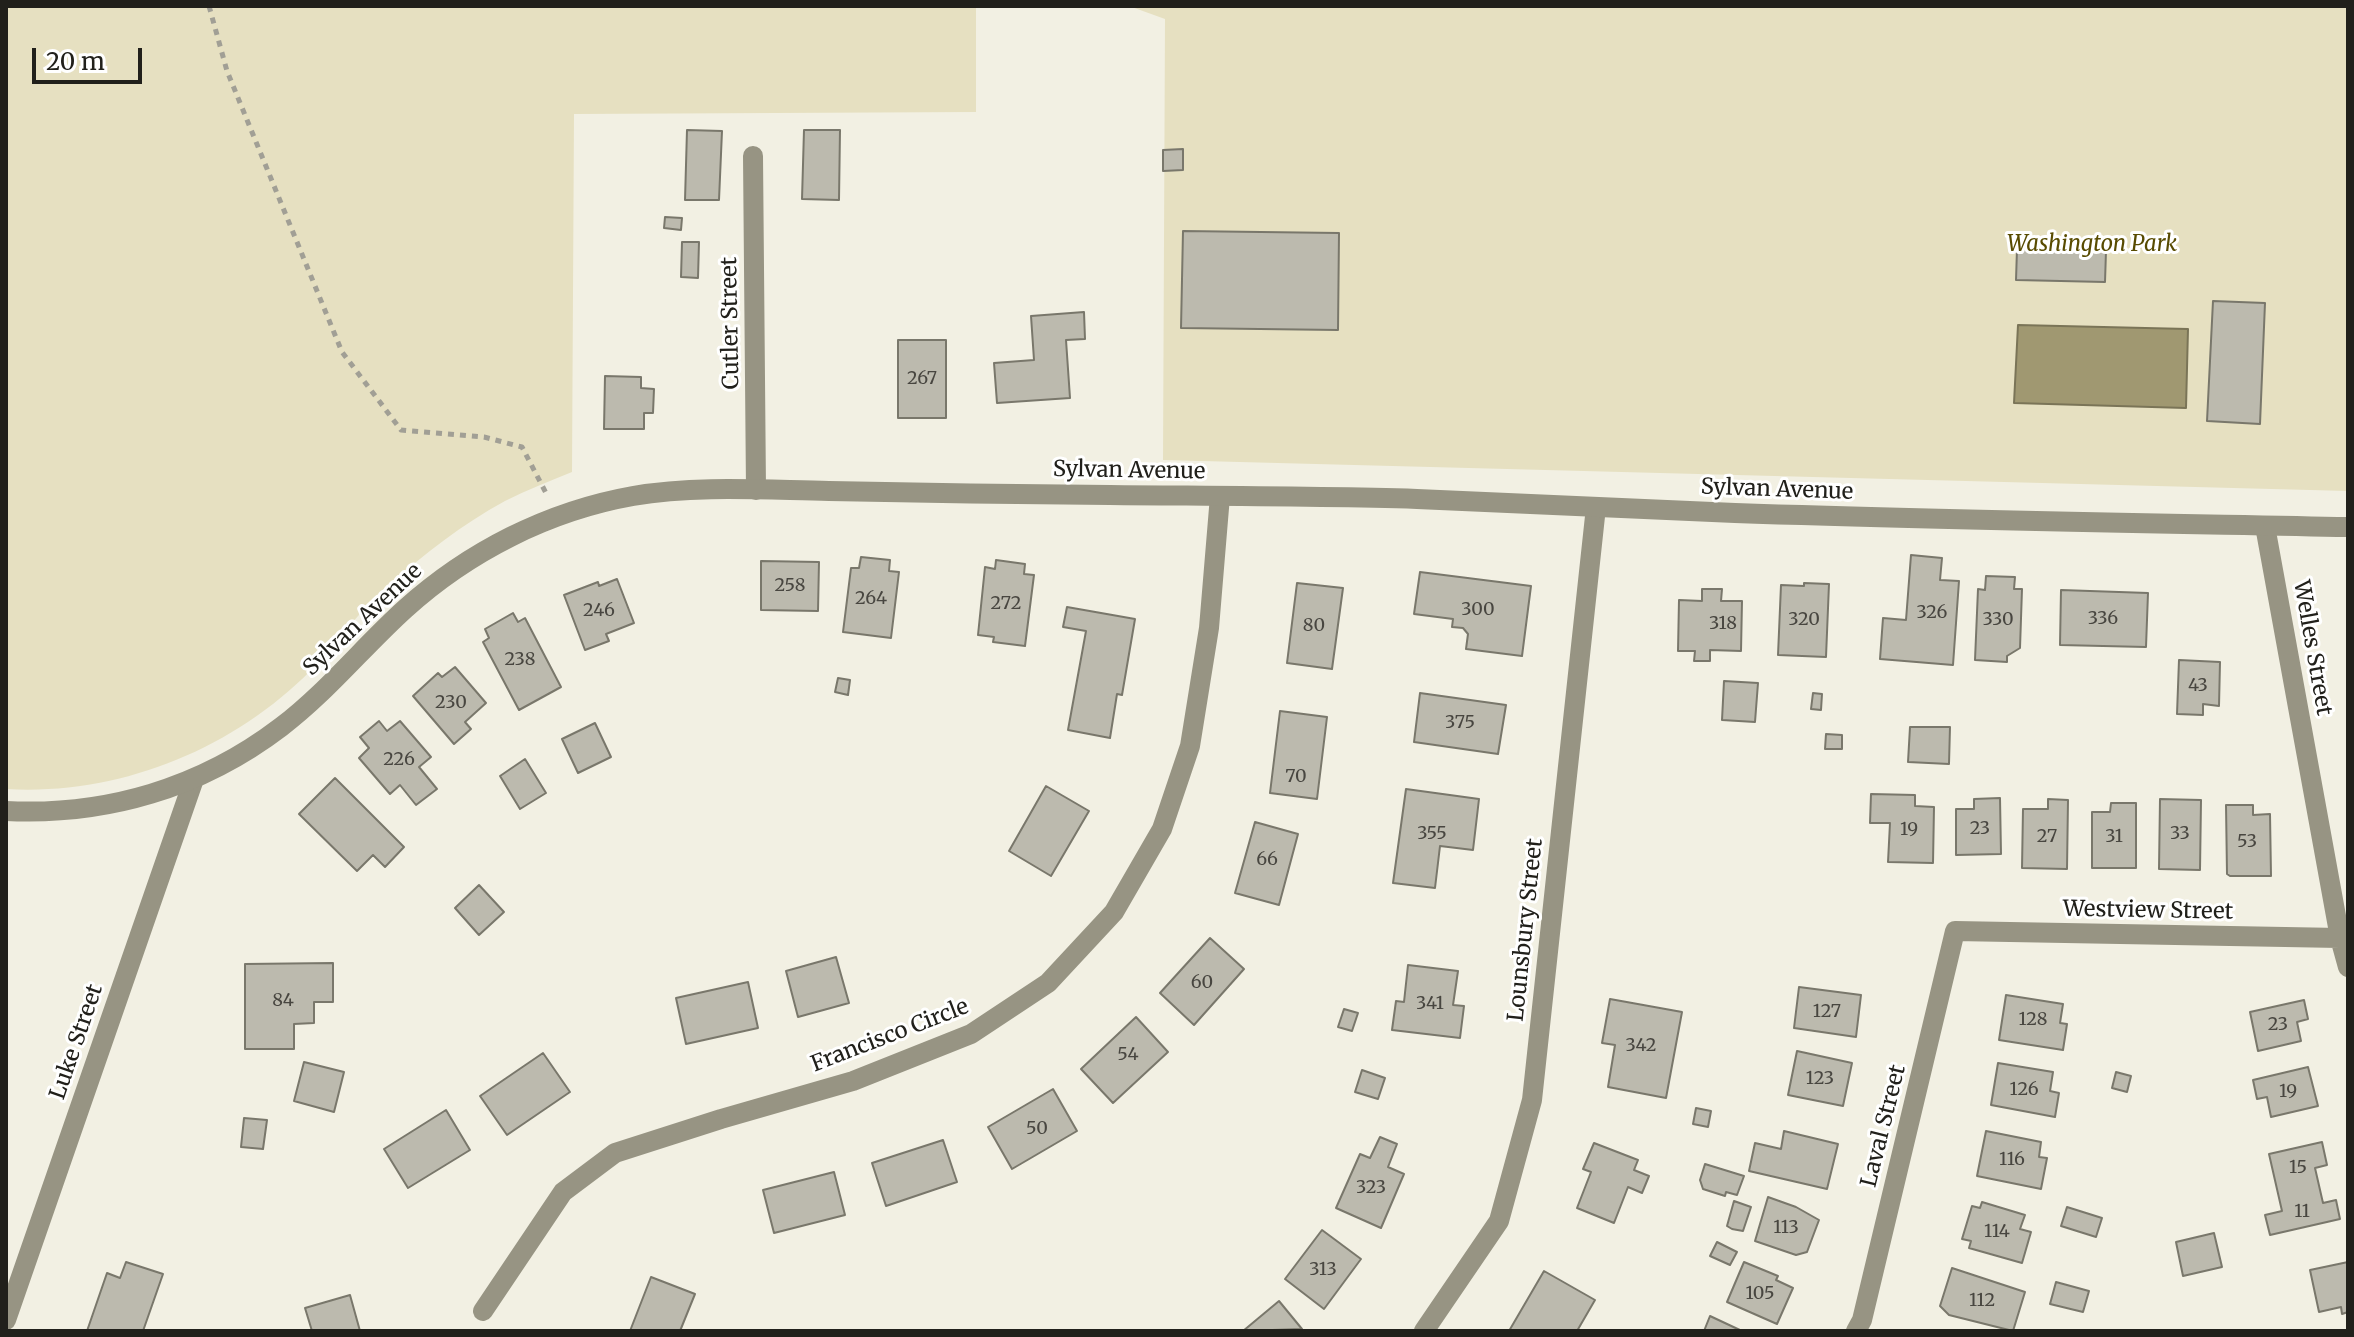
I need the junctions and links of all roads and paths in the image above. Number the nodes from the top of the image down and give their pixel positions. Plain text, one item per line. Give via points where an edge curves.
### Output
1 (209, 6) edge
2 (753, 156) dead end
3 (756, 490) junction
4 (1220, 496) junction
5 (1596, 507) junction
6 (558, 517) junction
7 (2265, 526) junction
8 (2348, 527) edge
9 (194, 779) junction
10 (6, 811) edge
11 (1955, 931) joint
12 (2340, 938) junction
13 (2348, 967) edge
14 (483, 1311) dead end
15 (6, 1320) edge
16 (1424, 1331) edge
17 (1856, 1331) edge

1 - 6 path via 227,71 342,352 401,430 484,437 522,447
2 - 3 street, Cutler Street
3 - 4 street, Sylvan Avenue
3 - 6 street, Sylvan Avenue via 654,493
4 - 5 street, Sylvan Avenue
4 - 14 street, Francisco Circle via 1209,628 1190,746 1162,829 1114,912 1048,983 971,1034 853,1081 615,1153 563,1192
5 - 7 street, Sylvan Avenue
5 - 16 street, Lounsbury Street via 1532,1100 1499,1221
6 - 9 street, Sylvan Avenue via 490,547 441,579 298,714 238,757
7 - 8 street, Sylvan Avenue
7 - 12 street, Welles Street
9 - 10 street, Sylvan Avenue via 101,808
9 - 15 street, Luke Street
11 - 12 street, Westview Street
11 - 17 street, Laval Street
12 - 13 street, Welles Street

